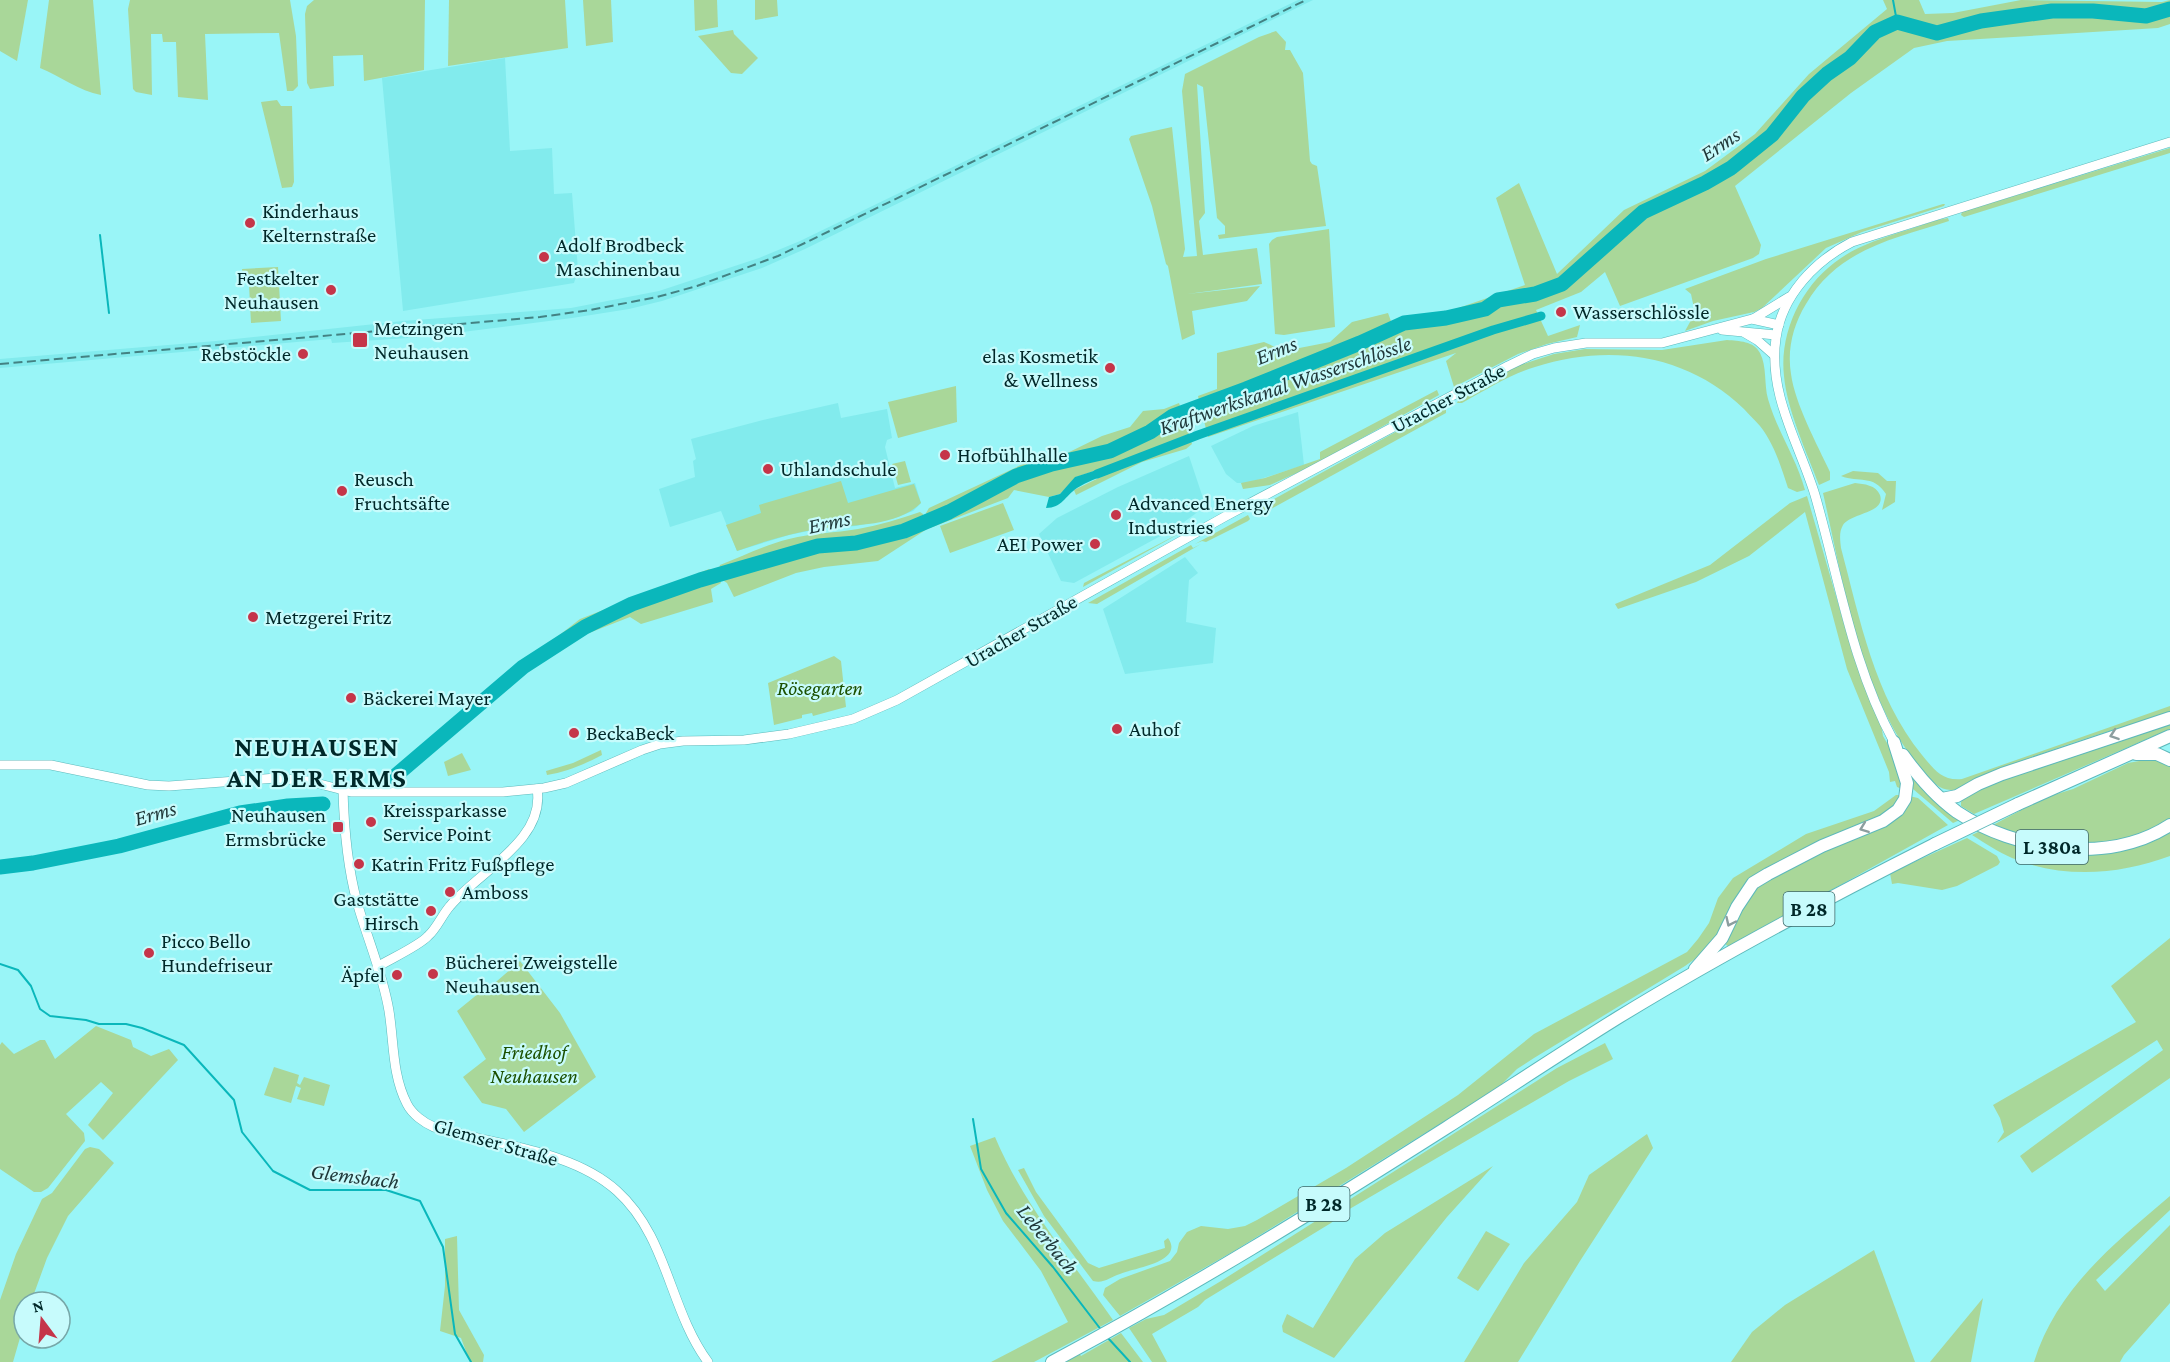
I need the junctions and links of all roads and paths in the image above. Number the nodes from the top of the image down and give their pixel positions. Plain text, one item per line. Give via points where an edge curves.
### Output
1 (2170, 142) edge
2 (1794, 294) junction
3 (1752, 319) junction
4 (1779, 325) junction
5 (1715, 330) junction
6 (1740, 331) junction
7 (1776, 335) junction
8 (1774, 355) junction
9 (2170, 718) edge
10 (2170, 736) edge
11 (1894, 742) junction
12 (2126, 755) junction
13 (2170, 760) edge
14 (0, 765) edge
15 (537, 789) junction
16 (343, 790) junction
17 (1942, 799) junction
18 (2170, 825) edge
19 (377, 967) junction
20 (1686, 978) junction
21 (708, 1362) edge
22 (1052, 1362) edge

1 - 2 street via 1864,238 1820,263
2 - 3 street
2 - 4 street
3 - 4 street, Uracher Straße
3 - 5 street, Uracher Straße
4 - 7 street
5 - 6 street, Uracher Straße
5 - 15 street, Uracher Straße via 1662,343 1586,343 1533,354 1226,516 948,673 865,715 781,736 654,746 566,783
6 - 7 street, Uracher Straße
6 - 8 street via 1758,340
7 - 8 street, L 380a
8 - 11 street, L 380a via 1778,390 1812,484 1860,664
9 -> 17 main road via 2002,774
10 - 12 main road, B 28
11 - 17 main road, L 380a
11 -> 20 main road via 1907,783 1905,799 1898,810 1883,821 1822,846 1753,883 1722,938
12 - 13 main road via 2157,754
12 - 20 main road, B 28, bridge via 1844,890
14 - 16 street, Uracher Straße via 51,765 169,786 276,778
15 - 16 street, Uracher Straße via 493,793
15 - 19 street via 535,815 519,842 450,905 428,938
16 - 19 street, Glemser Straße via 346,853
17 - 18 main road, L 380a via 1991,831 2056,848 2124,844 2155,835
19 - 21 street, Glemser Straße via 389,1011 396,1070 413,1114 433,1127 530,1149 604,1180 640,1217 658,1251 686,1326
20 - 22 main road, B 28 via 1268,1239

